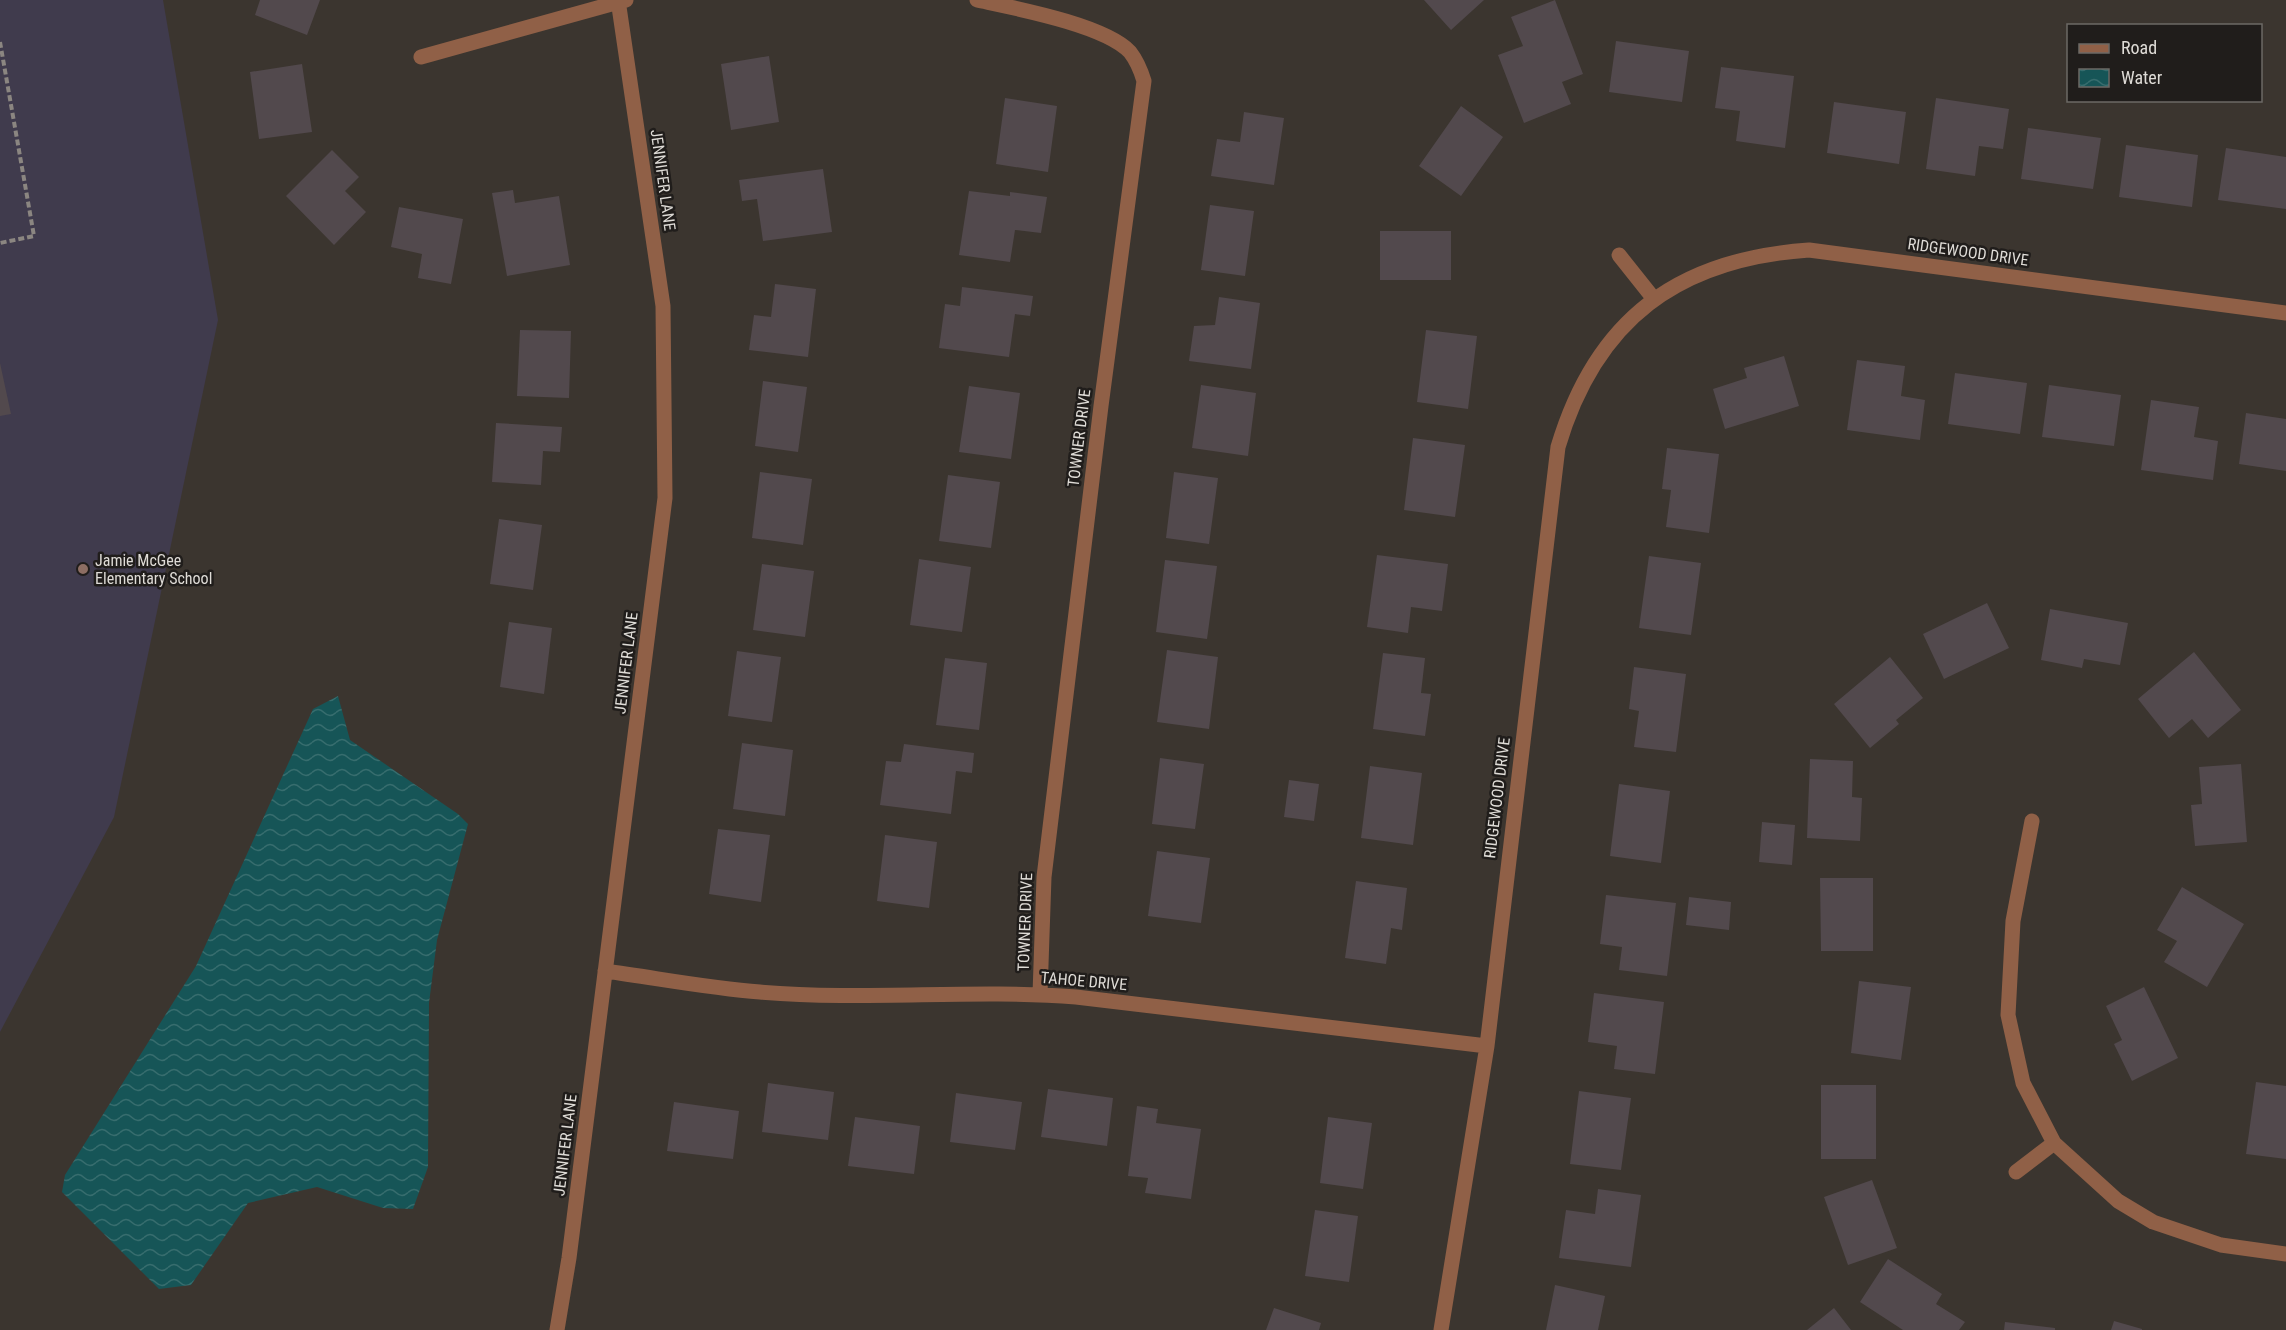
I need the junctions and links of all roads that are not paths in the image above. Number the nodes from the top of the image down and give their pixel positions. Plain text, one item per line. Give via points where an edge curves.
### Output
1 (621, 0) edge
2 (977, 0) edge
3 (421, 57) dead end
4 (1619, 255) dead end
5 (1654, 299) junction
6 (2286, 313) edge
7 (2032, 821) dead end
8 (605, 971) junction
9 (1040, 994) junction
10 (1487, 1046) junction
11 (2054, 1143) junction
12 (2016, 1172) dead end
13 (2286, 1254) edge
14 (556, 1330) edge
15 (1441, 1330) edge

1 - 3 street
1 - 8 street, JENNIFER LANE via 663,306 665,498
2 - 9 street, TOWNER DRIVE via 1113,39 1129,52 1144,81 1044,877
4 - 5 street
5 - 6 street, RIDGEWOOD DRIVE via 1701,271 1743,258 1809,250
5 - 10 street, RIDGEWOOD DRIVE via 1606,345 1595,361 1577,393 1558,447
7 - 11 street via 2013,921 2008,1015 2023,1083
8 - 9 street, TAHOE DRIVE via 760,992 876,996
8 - 14 street, JENNIFER LANE via 569,1258
9 - 10 street, TAHOE DRIVE
10 - 15 street, RIDGEWOOD DRIVE
11 - 12 street
11 - 13 street via 2118,1201 2153,1222 2221,1245

